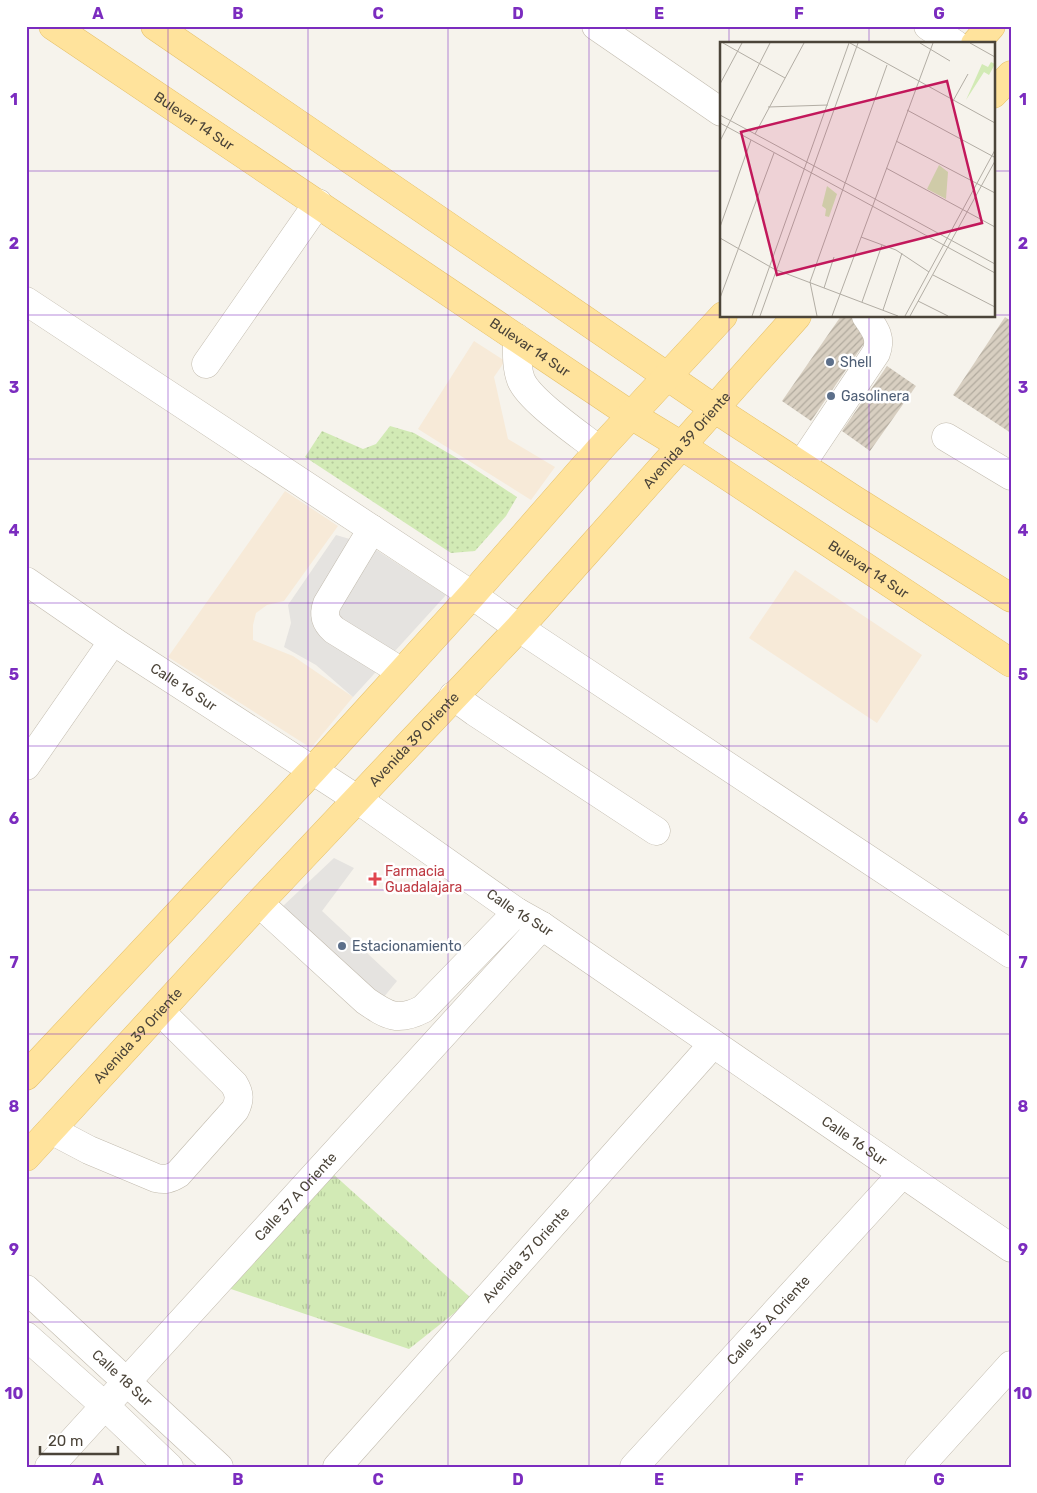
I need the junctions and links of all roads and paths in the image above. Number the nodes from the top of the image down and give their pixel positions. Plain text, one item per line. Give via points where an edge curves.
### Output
1 (53, 26) edge
2 (596, 26) edge
3 (928, 26) edge
4 (991, 26) edge
5 (172, 31) edge
6 (952, 42) edge
7 (977, 42) edge
8 (720, 111) edge
9 (318, 203) junction
10 (26, 301) edge
11 (721, 318) edge
12 (795, 318) edge
13 (867, 318) edge
14 (518, 338) junction
15 (206, 364) dead end
16 (668, 376) junction
17 (716, 409) junction
18 (631, 415) junction
19 (946, 437) dead end
20 (682, 446) junction
21 (599, 450) junction
22 (801, 465) junction
23 (1011, 476) edge
24 (372, 529) junction
25 (26, 581) edge
26 (472, 595) junction
27 (1011, 598) edge
28 (518, 628) junction
29 (113, 640) junction
30 (1011, 663) edge
31 (402, 672) junction
32 (453, 696) junction
33 (26, 766) edge
34 (313, 770) junction
35 (357, 800) junction
36 (656, 831) dead end
37 (260, 902) junction
38 (517, 912) junction
39 (542, 926) junction
40 (1011, 954) edge
41 (160, 1011) junction
42 (713, 1044) junction
43 (26, 1076) edge
44 (51, 1130) junction
45 (26, 1158) edge
46 (902, 1174) junction
47 (1011, 1248) edge
48 (26, 1289) edge
49 (26, 1336) edge
50 (1011, 1365) edge
51 (127, 1382) junction
52 (105, 1406) junction
53 (49, 1467) edge
54 (169, 1467) edge
55 (219, 1467) edge
56 (337, 1467) edge
57 (634, 1467) edge
58 (919, 1467) edge

1 - 9 main road, Bulevar 14 Sur
2 - 8 street
3 - 6 street
4 - 7 main road
5 - 16 main road
9 - 14 main road, Bulevar 14 Sur
9 - 15 street
10 - 24 street
11 - 16 main road
12 - 17 main road, Avenida 39 Oriente
13 - 22 street via 879,338 876,353
14 - 18 main road, Bulevar 14 Sur
14 - 21 street via 517,365 521,381 532,397
16 - 17 main road
16 - 18 main road
17 - 20 main road, Avenida 39 Oriente
17 - 22 main road
18 - 20 main road, Bulevar 14 Sur
18 - 21 main road
19 - 23 street
20 - 28 main road, Avenida 39 Oriente
20 - 30 main road, Bulevar 14 Sur
21 - 26 main road
22 - 27 main road
24 - 26 street
24 - 31 street via 327,604 324,613 326,623
25 - 29 street, Calle 16 Sur
26 - 28 street
26 - 31 main road
28 - 32 main road, Avenida 39 Oriente
28 - 40 street
29 - 33 street
29 - 34 street, Calle 16 Sur
31 - 34 main road
32 - 35 main road, Avenida 39 Oriente
32 - 36 street
34 - 35 street, Calle 16 Sur
34 - 43 main road
35 - 37 main road, Avenida 39 Oriente
35 - 38 street, Calle 16 Sur
37 - 38 street via 366,1001 393,1016 409,1016 423,1009
37 - 41 main road, Avenida 39 Oriente
38 - 39 street, Calle 16 Sur
39 - 42 street, Calle 16 Sur
39 - 51 street, Calle 37 A Oriente
41 - 44 main road, Avenida 39 Oriente
41 - 44 street via 239,1092 235,1110 178,1174 164,1180 156,1178 88,1150
42 - 46 street, Calle 16 Sur
42 - 56 street, Avenida 37 Oriente
44 - 45 main road, Avenida 39 Oriente
46 - 47 street, Calle 16 Sur
46 - 57 street, Calle 35 A Oriente
48 - 51 street, Calle 18 Sur
49 - 52 street
50 - 58 street
51 - 52 street, Calle 37 A Oriente
51 - 55 street, Calle 18 Sur
52 - 53 street, Calle 37 A Oriente
52 - 54 street

